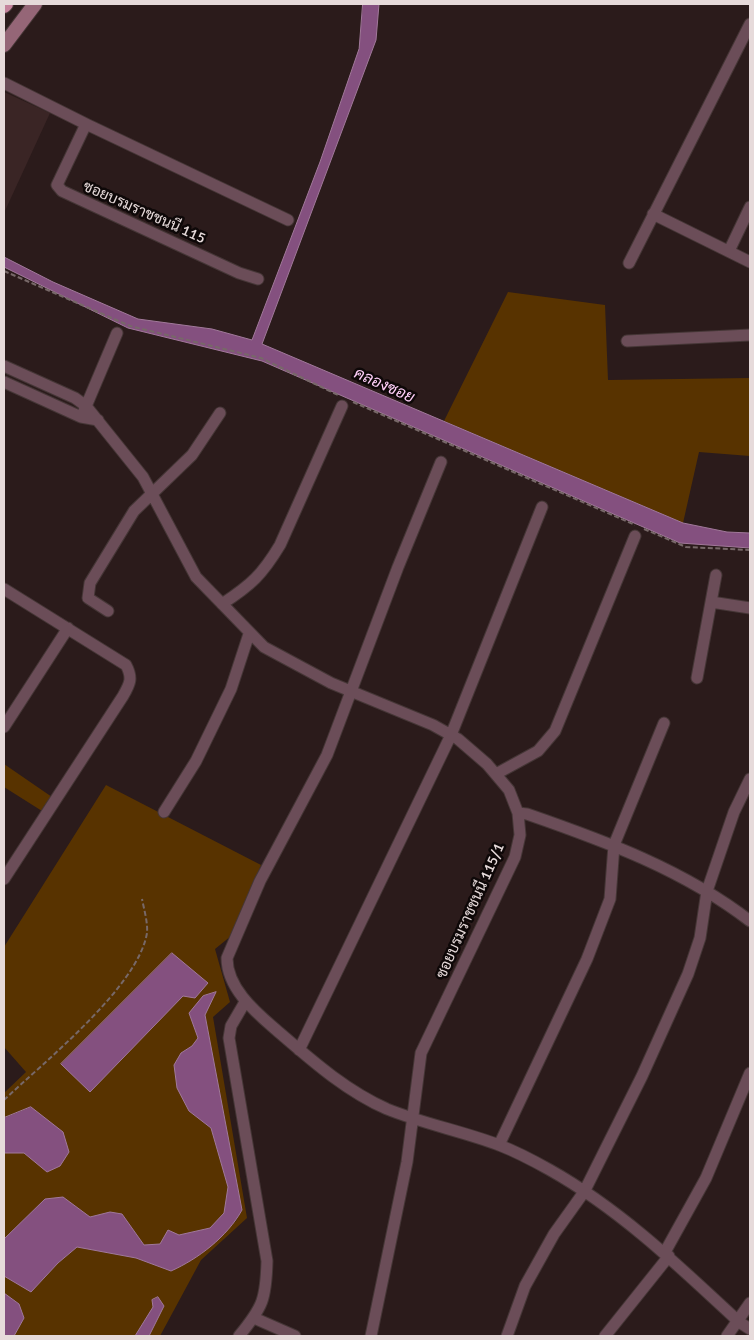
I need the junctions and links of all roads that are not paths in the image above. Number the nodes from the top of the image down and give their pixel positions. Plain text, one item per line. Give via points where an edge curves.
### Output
1 (35, 4) edge
2 (750, 24) edge
3 (4, 45) edge
4 (4, 82) edge
5 (86, 124) junction
6 (750, 207) edge
7 (653, 214) junction
8 (288, 220) dead end
9 (729, 251) junction
10 (750, 262) edge
11 (629, 263) dead end
12 (258, 279) dead end
13 (118, 332) dead end
14 (750, 335) edge
15 (627, 340) dead end
16 (4, 366) edge
17 (29, 378) junction
18 (4, 382) edge
19 (23, 391) junction
20 (344, 401) road end
21 (86, 406) junction
22 (220, 413) dead end
23 (81, 417) junction
24 (98, 420) junction
25 (441, 462) dead end
26 (152, 494) junction
27 (542, 507) dead end
28 (635, 536) dead end
29 (716, 575) dead end
30 (4, 589) edge
31 (711, 602) junction
32 (222, 604) junction
33 (750, 608) edge
34 (108, 610) dead end
35 (68, 628) junction
36 (249, 634) junction
37 (697, 678) dead end
38 (350, 692) junction
39 (664, 723) dead end
40 (4, 727) edge
41 (451, 735) junction
42 (496, 774) junction
43 (750, 779) edge
44 (164, 812) dead end
45 (518, 814) junction
46 (614, 845) junction
47 (4, 879) edge
48 (707, 891) junction
49 (750, 921) edge
50 (245, 1002) junction
51 (299, 1050) junction
52 (750, 1073) edge
53 (413, 1119) junction
54 (499, 1145) junction
55 (584, 1192) junction
56 (667, 1254) junction
57 (750, 1302) edge
58 (254, 1318) junction
59 (739, 1322) junction
60 (750, 1329) edge
61 (239, 1336) edge
62 (295, 1336) edge
63 (371, 1336) edge
64 (507, 1336) edge
65 (605, 1336) edge
66 (728, 1336) edge

1 - 3 main road
2 - 7 street
4 - 5 street
5 - 8 street
5 - 12 street, ซอยบรมราชชนนี 115 via 61,175 58,185 62,191
6 - 9 street
7 - 9 street
7 - 11 street
9 - 10 street
13 - 21 street
14 - 15 street
16 - 17 street, ซอยบรมราชชนนี 115/1
17 - 19 street
17 - 21 street, ซอยบรมราชชนนี 115/1
18 - 19 street
19 - 23 street
20 - 32 street via 271,559 256,580
21 - 23 street
21 - 24 street, ซอยบรมราชชนนี 115/1
22 - 26 street via 192,455
23 - 24 street
24 - 26 street, ซอยบรมราชชนนี 115/1
25 - 38 street
26 - 32 street, ซอยบรมราชชนนี 115/1 via 196,577
26 - 34 street via 134,511 90,583 88,598
27 - 41 street
28 - 42 street via 555,731 538,751
29 - 31 street
30 - 35 street
31 - 33 street
31 - 37 street
32 - 36 street, ซอยบรมราชชนนี 115/1
35 - 40 street
35 - 47 street via 126,665 131,674 130,683
36 - 38 street, ซอยบรมราชชนนี 115/1 via 264,647
36 - 44 street via 223,705 196,761
38 - 41 street, ซอยบรมราชชนนี 115/1
38 - 50 street via 327,755 260,881 227,958 227,968
39 - 46 street
41 - 42 street, ซอยบรมราชชนนี 115/1
41 - 51 street
42 - 45 street, ซอยบรมราชชนนี 115/1 via 509,790
43 - 48 street via 734,812
45 - 46 street via 527,814
45 - 53 street, ซอยบรมราชชนนี 115/1 via 520,836 515,857 421,1053
46 - 48 street
46 - 54 street via 614,874 607,908 587,959
48 - 49 street
48 - 55 street via 700,938 688,974
50 - 51 street
50 - 58 street via 231,1026 229,1038 267,1260 263,1304
51 - 53 street via 327,1074 385,1108
52 - 56 street via 706,1178
53 - 54 street
53 - 63 street, ซอยบรมราชชนนี 115/1
54 - 55 street
55 - 56 street
55 - 64 street via 554,1234 525,1286
56 - 59 street
56 - 65 street
57 - 59 street
58 - 61 street
58 - 62 street
59 - 60 street
59 - 66 street

